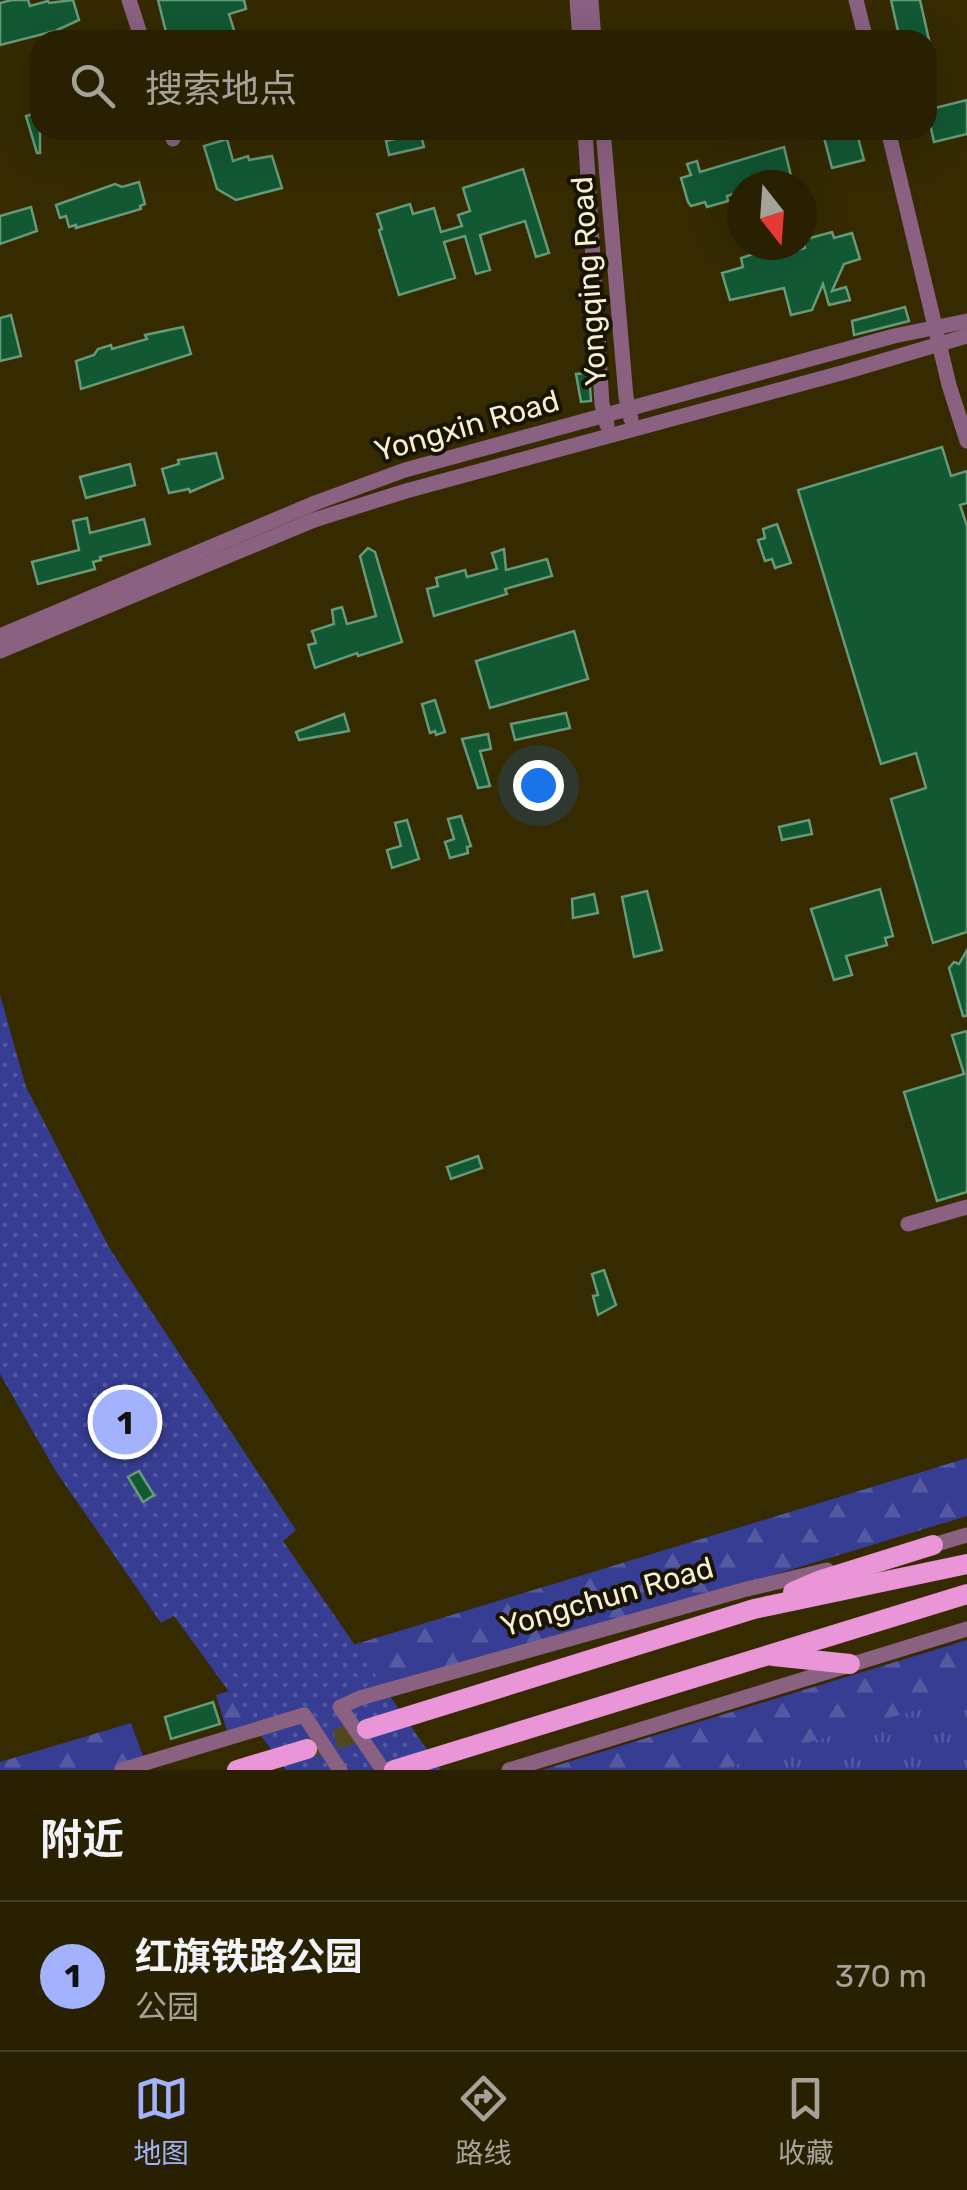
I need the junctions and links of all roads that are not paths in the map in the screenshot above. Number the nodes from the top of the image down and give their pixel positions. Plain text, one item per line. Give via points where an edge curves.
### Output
1 (129, 0) edge
2 (576, 0) edge
3 (591, 0) edge
4 (856, 0) edge
5 (139, 30) edge
6 (579, 30) edge
7 (593, 30) edge
8 (864, 30) edge
9 (585, 140) edge
10 (604, 140) edge
11 (890, 140) edge
12 (967, 321) edge
13 (938, 335) junction
14 (967, 336) edge
15 (628, 410) junction
16 (605, 416) junction
17 (633, 427) junction
18 (610, 435) junction
19 (967, 441) edge
20 (0, 636) edge
21 (0, 651) edge
22 (967, 1207) edge
23 (908, 1224) dead end
24 (967, 1535) edge
25 (933, 1545) junction
26 (967, 1564) edge
27 (967, 1594) edge
28 (754, 1609) junction
29 (967, 1629) edge
30 (766, 1656) junction
31 (850, 1664) junction
32 (367, 1729) tunnel mouth
33 (307, 1749) tunnel mouth
34 (122, 1770) edge
35 (237, 1770) edge
36 (340, 1770) edge
37 (383, 1770) edge
38 (394, 1770) edge
39 (509, 1770) edge

1 - 5 street
2 - 6 street
3 - 7 street
4 - 8 street
9 - 16 street, Yongqing Road
10 - 15 street, Yongqing Road
11 - 13 street
12 - 13 street, Yongxin Road
13 - 14 street, Yongxin Road
13 - 15 street, Yongxin Road via 894,336
13 - 17 street, Yongxin Road via 845,372
13 - 19 street
15 - 16 street, Yongxin Road
15 - 17 street, Yongqing Road
16 - 18 street, Yongqing Road
16 - 20 street, Yongxin Road via 374,481
17 - 18 street, Yongxin Road
18 - 21 street, Yongxin Road via 314,520
22 - 23 street
24 - 25 street, Yongchun Road
25 - 28 main road
25 - 37 street, Yongchun Road via 743,1590 340,1707
26 - 28 main road, Yongchun Road
27 - 30 main road
28 - 32 main road, Yongchun Road
29 - 31 street
30 - 31 main road
30 - 38 main road
31 - 39 street
33 - 35 main road
34 - 36 street via 304,1715

